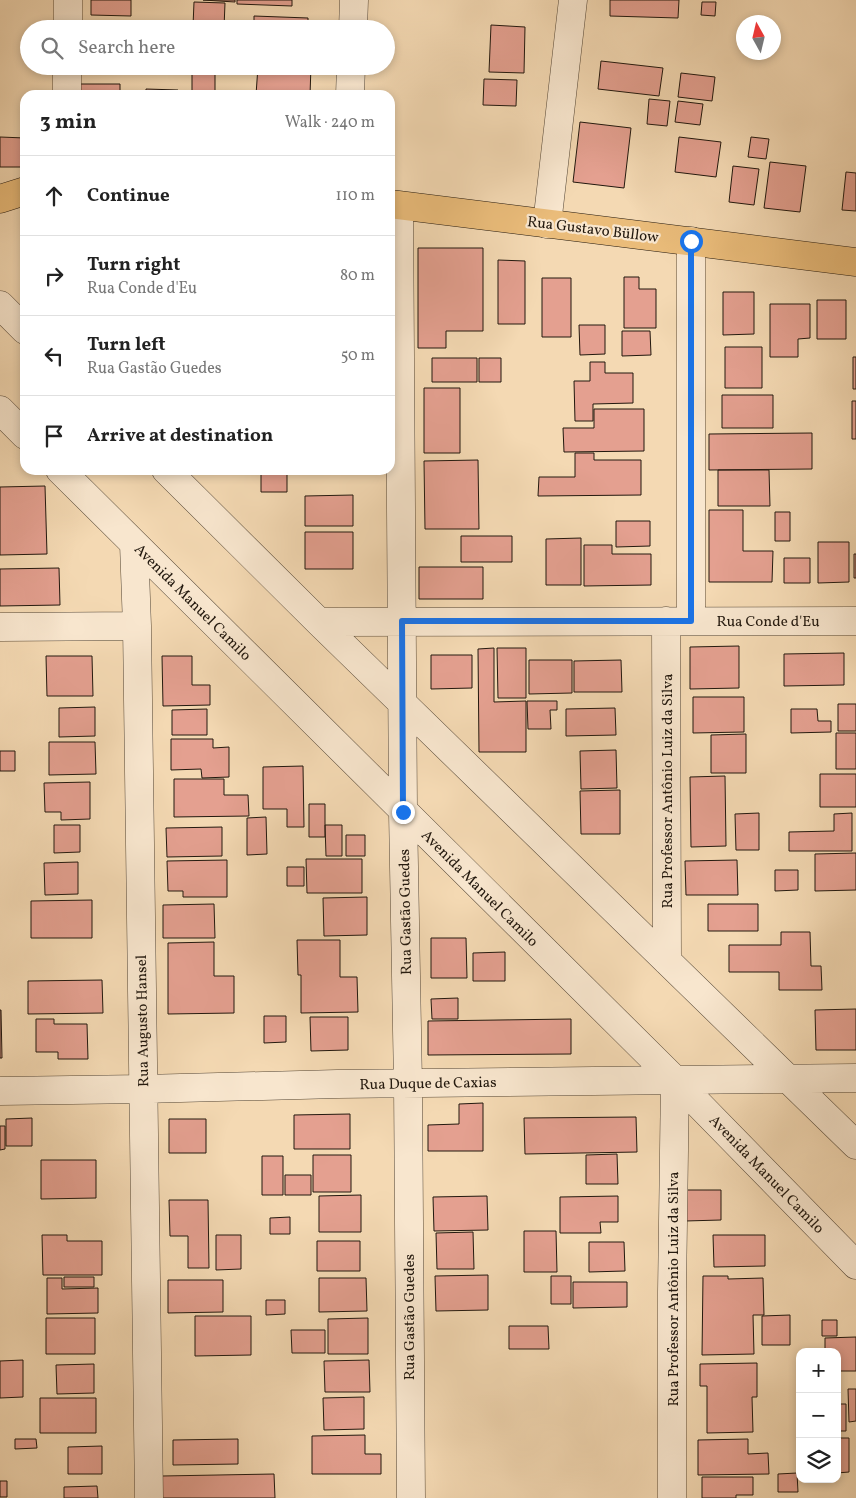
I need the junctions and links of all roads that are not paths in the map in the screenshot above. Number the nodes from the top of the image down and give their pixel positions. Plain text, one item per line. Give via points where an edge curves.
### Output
1 (68, 0) edge
2 (354, 0) edge
3 (573, 0) edge
4 (68, 20) edge
5 (353, 20) edge
6 (67, 75) edge
7 (351, 75) edge
8 (67, 90) edge
9 (350, 90) edge
10 (20, 193) edge
11 (0, 199) edge
12 (395, 205) edge
13 (547, 224) junction
14 (691, 241) junction
15 (856, 262) edge
16 (0, 305) edge
17 (20, 325) edge
18 (0, 410) edge
19 (20, 430) edge
20 (65, 475) edge
21 (171, 475) edge
22 (134, 544) junction
23 (402, 621) junction
24 (679, 621) junction
25 (856, 621) edge
26 (319, 622) junction
27 (136, 626) junction
28 (0, 627) edge
29 (402, 703) junction
30 (403, 812) junction
31 (667, 961) junction
32 (856, 1078) edge
33 (790, 1079) junction
34 (675, 1080) junction
35 (408, 1084) junction
36 (143, 1089) junction
37 (0, 1091) edge
38 (856, 1145) edge
39 (856, 1265) edge
40 (148, 1498) edge
41 (411, 1498) edge
42 (672, 1498) edge

1 - 4 street
2 - 5 street
3 - 13 street
6 - 8 street
7 - 9 street
10 - 11 main road
12 - 13 main road, Rua Gustavo Büllow
12 - 23 street, Rua Gastão Guedes
13 - 14 main road, Rua Gustavo Büllow
14 - 15 main road, Rua Gustavo Büllow
14 - 24 street, Rua Professor Antônio Luiz da Silva
16 - 17 street
18 - 19 street
20 - 22 street, Avenida Manuel Camilo
21 - 26 street
22 - 27 street, Rua Augusto Hansel
22 - 30 street, Avenida Manuel Camilo
23 - 24 street, Rua Conde d'Eu
23 - 26 street, Rua Conde d'Eu
23 - 29 street, Rua Gastão Guedes
24 - 25 street, Rua Conde d'Eu
24 - 31 street, Rua Professor Antônio Luiz da Silva
26 - 29 street
27 - 28 street
27 - 36 street, Rua Augusto Hansel
29 - 30 street, Rua Gastão Guedes
29 - 31 street
30 - 34 street, Avenida Manuel Camilo
30 - 35 street, Rua Gastão Guedes
31 - 33 street
32 - 33 street, Rua Duque de Caxias
33 - 34 street, Rua Duque de Caxias
33 - 38 street
34 - 35 street, Rua Duque de Caxias
34 - 39 street, Avenida Manuel Camilo
34 - 42 street, Rua Professor Antônio Luiz da Silva
35 - 36 street, Rua Duque de Caxias
35 - 41 street, Rua Gastão Guedes
36 - 37 street, Rua Duque de Caxias
36 - 40 street, Rua Augusto Hansel

